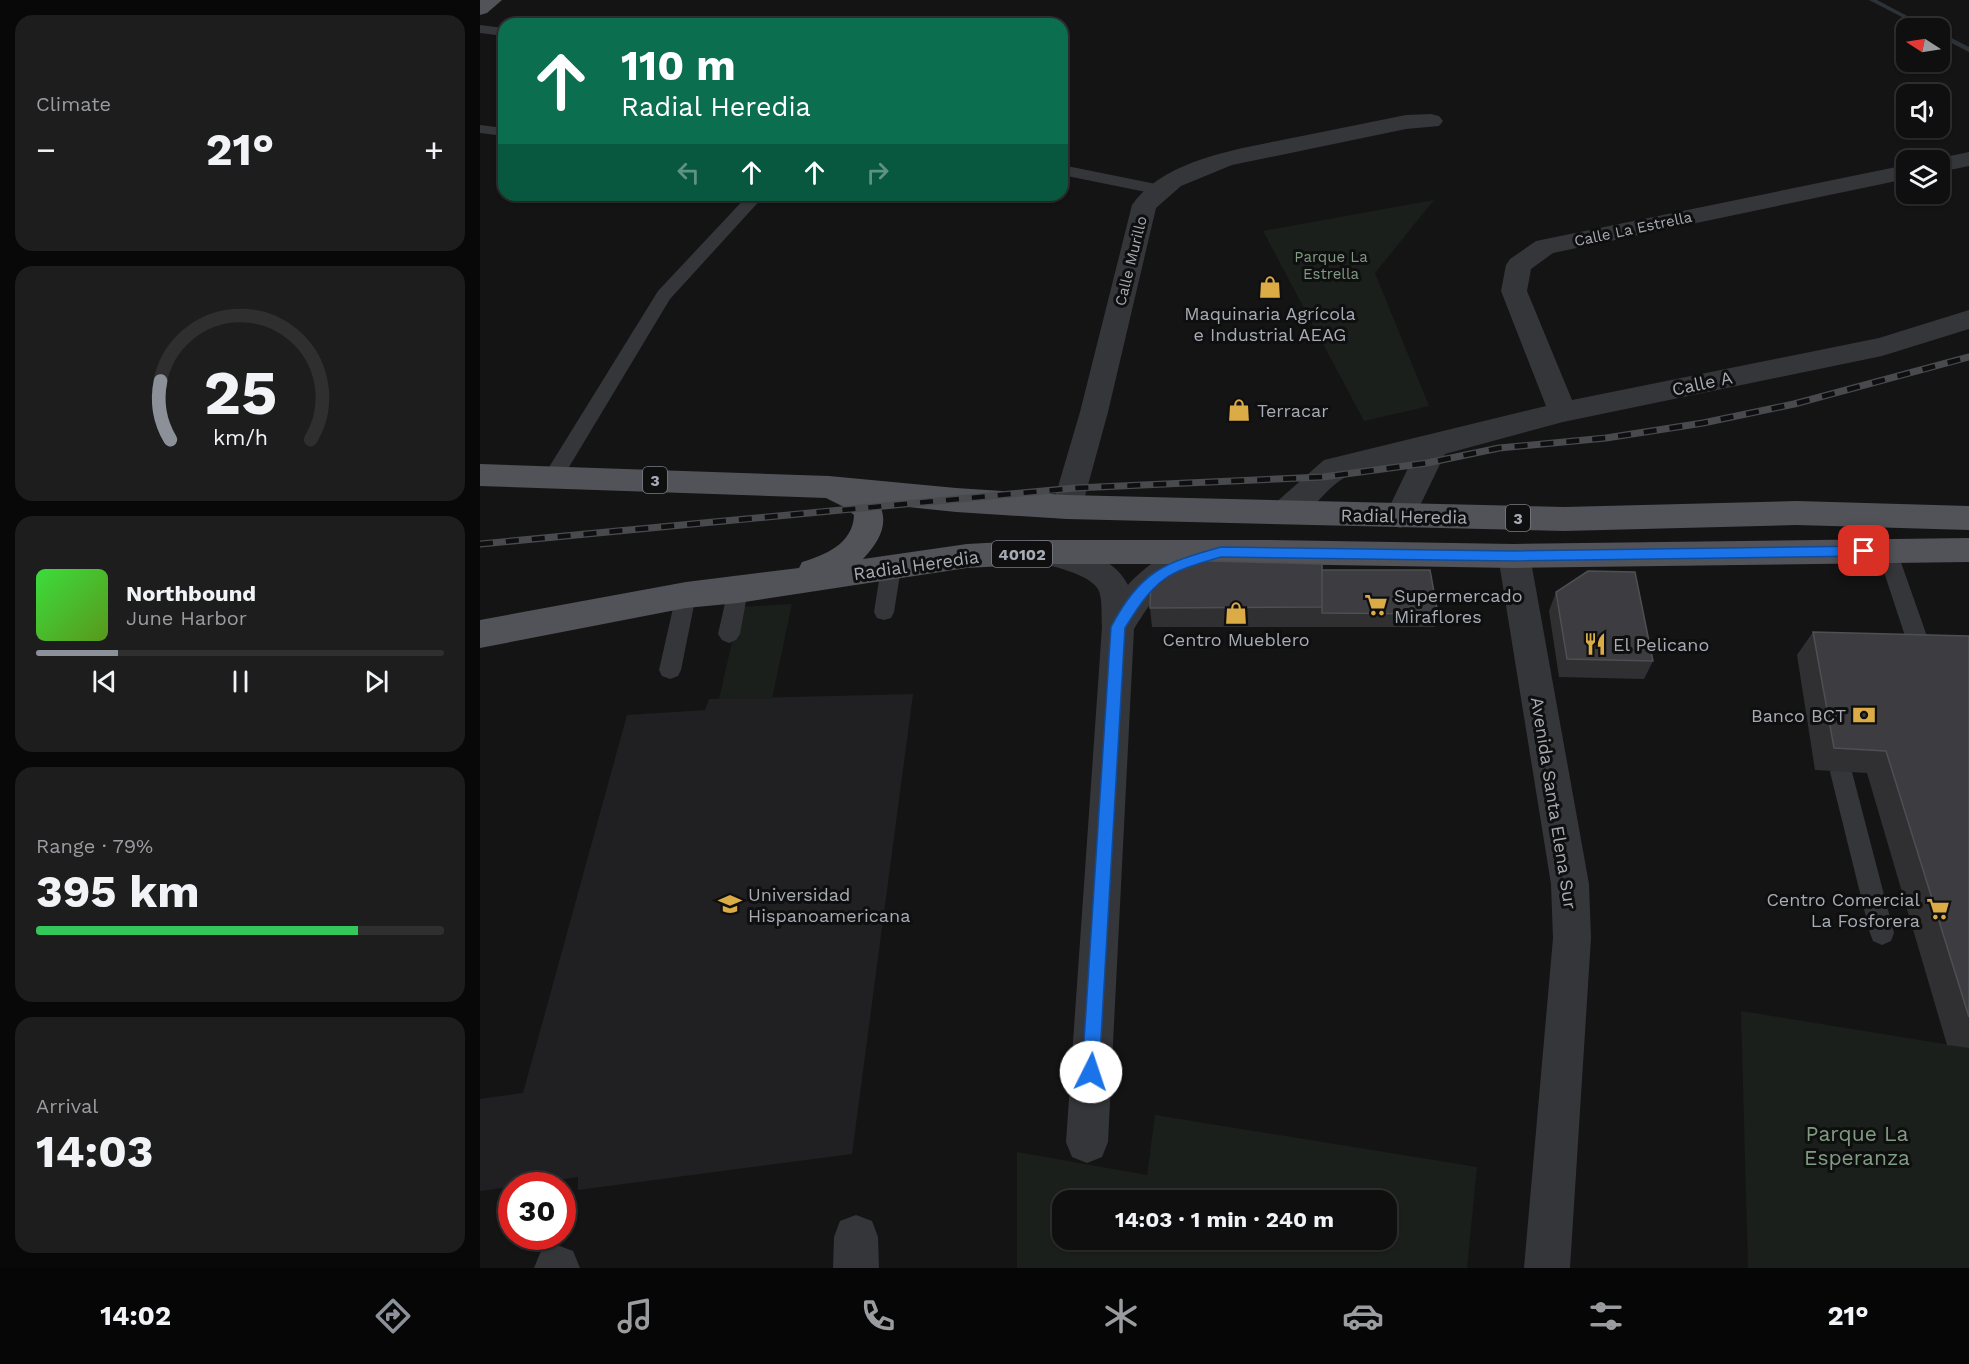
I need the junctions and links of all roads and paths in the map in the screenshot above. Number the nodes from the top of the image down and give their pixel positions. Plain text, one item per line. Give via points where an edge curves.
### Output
1 (492, 0) edge
2 (480, 9) edge
3 (480, 29) edge
4 (498, 31) edge
5 (1431, 121) dead end
6 (480, 129) edge
7 (498, 131) edge
8 (1969, 159) edge
9 (1950, 163) edge
10 (1068, 171) edge
11 (1896, 174) edge
12 (1161, 190) junction
13 (752, 201) edge
14 (1969, 319) edge
15 (1563, 412) junction
16 (1434, 446) junction
17 (480, 475) edge
18 (553, 477) junction
19 (830, 487) junction
20 (1067, 507) junction
21 (1284, 513) junction
22 (1401, 516) junction
23 (1969, 518) edge
24 (1564, 519) junction
25 (1969, 531) edge
26 (1969, 550) edge
27 (1887, 551) junction
28 (1044, 552) junction
29 (1221, 552) junction
30 (1265, 552) joint
31 (1514, 556) junction
32 (891, 568) junction
33 (780, 582) junction
34 (738, 590) junction
35 (686, 595) junction
36 (884, 612) dead end
37 (1118, 627) junction
38 (480, 634) edge
39 (729, 634) dead end
40 (1896, 642) edge
41 (670, 670) dead end
42 (1841, 771) edge
43 (1882, 933) dead end
44 (1087, 1142) dead end
45 (1547, 1268) edge

1 - 2 main road
3 - 4 lane
5 - 12 street, Calle Murillo via 1406,122 1225,159 1172,181
6 - 7 lane
8 - 9 street
10 - 12 lane
11 - 15 street, Calle La Estrella via 1545,247 1519,265 1514,291
12 - 20 street, Calle Murillo via 1144,205
13 - 18 lane via 664,295
14 - 15 street, Calle A via 1882,347
15 - 16 street, Calle A
16 - 21 street, Calle A via 1335,468
16 - 22 street
17 - 18 main road, Radial Heredia / 3
18 - 19 main road, Radial Heredia / 3
19 - 20 main road, Radial Heredia / 3
19 - 33 main road via 867,509 870,519 864,535 851,553 835,564
20 - 21 main road, Radial Heredia / 3
21 - 22 main road, Radial Heredia / 3
22 - 24 main road, Radial Heredia / 3
22 - 28 main road via 1382,537 1361,543 1108,541
22 - 31 main road via 1487,534 1502,541
23 - 24 main road, Radial Heredia / 3 via 1797,513
24 - 27 main road via 1850,534
25 - 27 main road via 1905,537 1892,542
26 - 27 main road, Radial Heredia / 3
27 - 31 main road, Radial Heredia / 3
27 - 40 lane via 1928,642
28 - 29 main road, Radial Heredia / 40102
28 - 32 main road, Radial Heredia / 40102 via 967,556
28 - 37 street via 1083,563 1102,574 1113,587
29 - 30 main road, Radial Heredia / 40102
29 - 37 street via 1161,573 1142,589
30 - 31 main road, Radial Heredia / 3
31 - 45 street, Avenida Santa Elena Sur via 1570,884 1572,938
32 - 33 main road, Radial Heredia / 40102
32 - 36 lane
33 - 34 main road, Radial Heredia / 40102
34 - 35 main road, Radial Heredia / 40102
34 - 39 lane
35 - 38 main road, Radial Heredia / 40102
35 - 41 lane
37 - 44 street
42 - 43 lane

